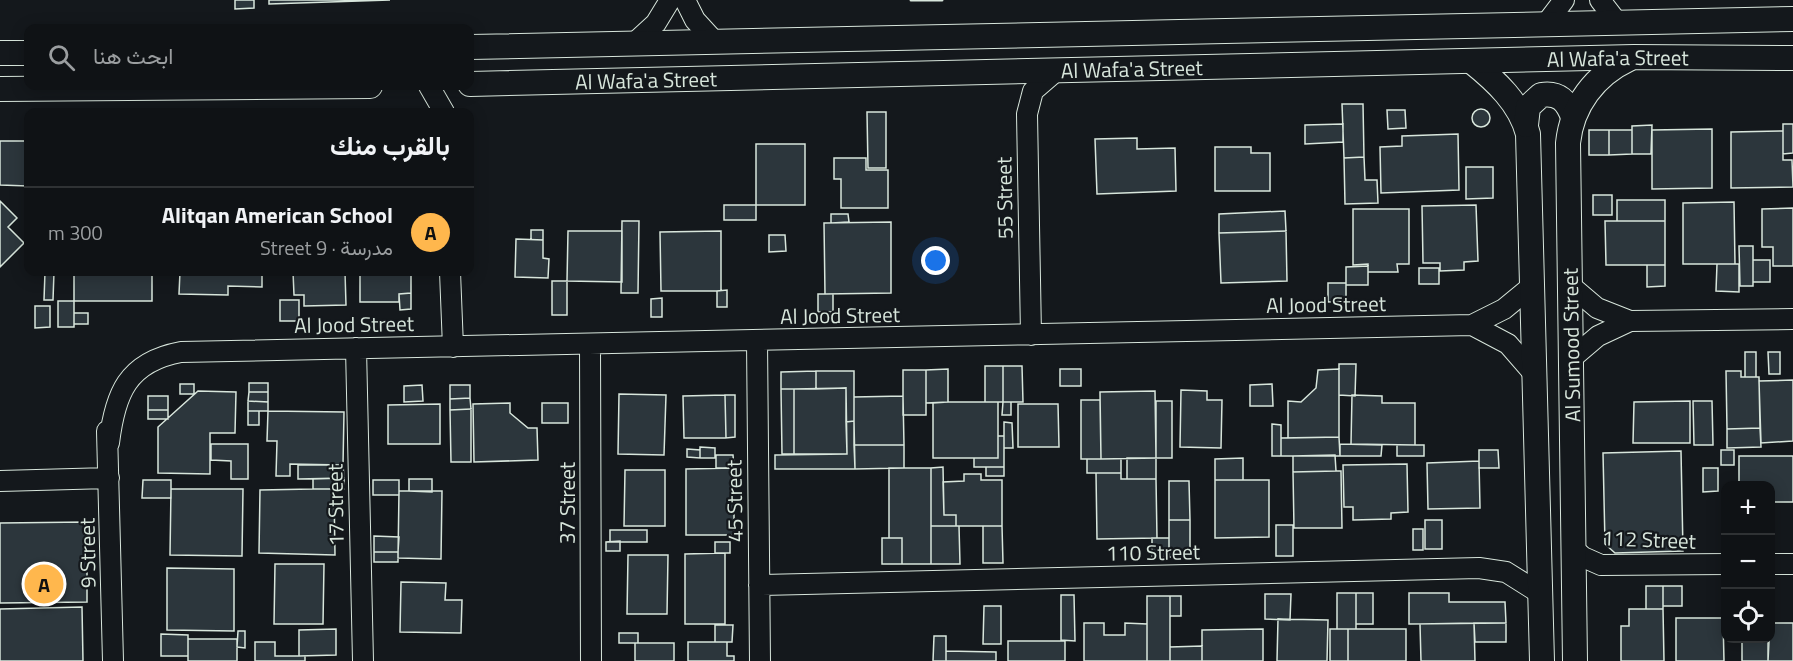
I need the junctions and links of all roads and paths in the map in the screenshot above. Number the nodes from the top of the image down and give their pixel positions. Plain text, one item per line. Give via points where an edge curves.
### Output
1 (670, 0) edge
2 (685, 0) edge
3 (1564, 0) edge
4 (1600, 0) edge
5 (1793, 19) edge
6 (1617, 22) junction
7 (1545, 25) junction
8 (716, 43) junction
9 (632, 45) junction
10 (474, 47) edge
11 (0, 53) edge
12 (24, 53) edge
13 (1634, 57) junction
14 (1793, 58) edge
15 (1472, 62) junction
16 (1055, 72) junction
17 (474, 84) edge
18 (0, 89) edge
19 (24, 89) edge
20 (431, 90) edge
21 (442, 108) edge
22 (1573, 117) junction
23 (1526, 125) junction
24 (450, 276) edge
25 (1570, 285) junction
26 (1532, 286) junction
27 (1793, 319) edge
28 (1630, 321) junction
29 (1472, 325) junction
30 (1031, 335) junction
31 (757, 341) junction
32 (591, 345) junction
33 (453, 347) junction
34 (356, 348) junction
35 (1571, 359) junction
36 (1535, 375) junction
37 (109, 443) joint
38 (109, 478) junction
39 (0, 481) edge
40 (1575, 550) junction
41 (1721, 564) edge
42 (1775, 564) edge
43 (1793, 564) edge
44 (759, 585) junction
45 (1540, 594) junction
46 (113, 661) edge
47 (363, 661) edge
48 (591, 661) edge
49 (760, 661) edge
50 (1542, 661) edge
51 (1575, 661) edge

1 - 9 street via 656,23
2 - 8 street
3 - 7 street
4 - 6 street
5 - 6 street, Al Wafa'a Street
6 - 7 street, Al Wafa'a Street
7 - 8 street, Al Wafa'a Street
8 - 9 street, Al Wafa'a Street
9 - 10 street, Al Wafa'a Street
11 - 12 street
13 - 14 street, Al Wafa'a Street
13 - 15 street, Al Wafa'a Street
13 - 22 street, Al Sumood Street via 1603,75
15 - 16 street, Al Wafa'a Street
15 - 23 street, Al Sumood Street via 1508,96
16 - 17 street, Al Wafa'a Street
16 - 30 street, 55 Street via 1033,91 1027,114
18 - 19 street
20 - 21 street
22 - 23 street via 1566,101 1541,95 1528,107
22 - 25 street, Al Sumood Street via 1568,143
23 - 26 street, Al Sumood Street via 1530,147
24 - 33 street
25 - 28 street via 1597,308
25 - 35 street, Al Sumood Street
26 - 29 street, Al Jood Street via 1504,309
26 - 36 street, Al Sumood Street
27 - 28 street
28 - 35 street via 1598,336
29 - 30 street, Al Jood Street
29 - 36 street, Al Jood Street via 1508,344
30 - 31 street, Al Jood Street
31 - 32 street, Al Jood Street
31 - 44 street, 45 Street
32 - 33 street, Al Jood Street
32 - 48 street, 37 Street
33 - 34 street, Al Jood Street
34 - 37 street, Al Jood Street via 166,347 150,351 117,375 107,412
34 - 47 street, 17 Street
35 - 40 street, Al Sumood Street
36 - 45 street, Al Sumood Street
37 - 38 street, 9 Street
38 - 39 street
38 - 46 street, 9 Street
40 - 41 street, 112 Street via 1602,565
40 - 51 street, Al Sumood Street
42 - 43 street
44 - 45 street, 110 Street via 1479,568 1506,572
44 - 49 street, 45 Street
45 - 50 street, Al Sumood Street

